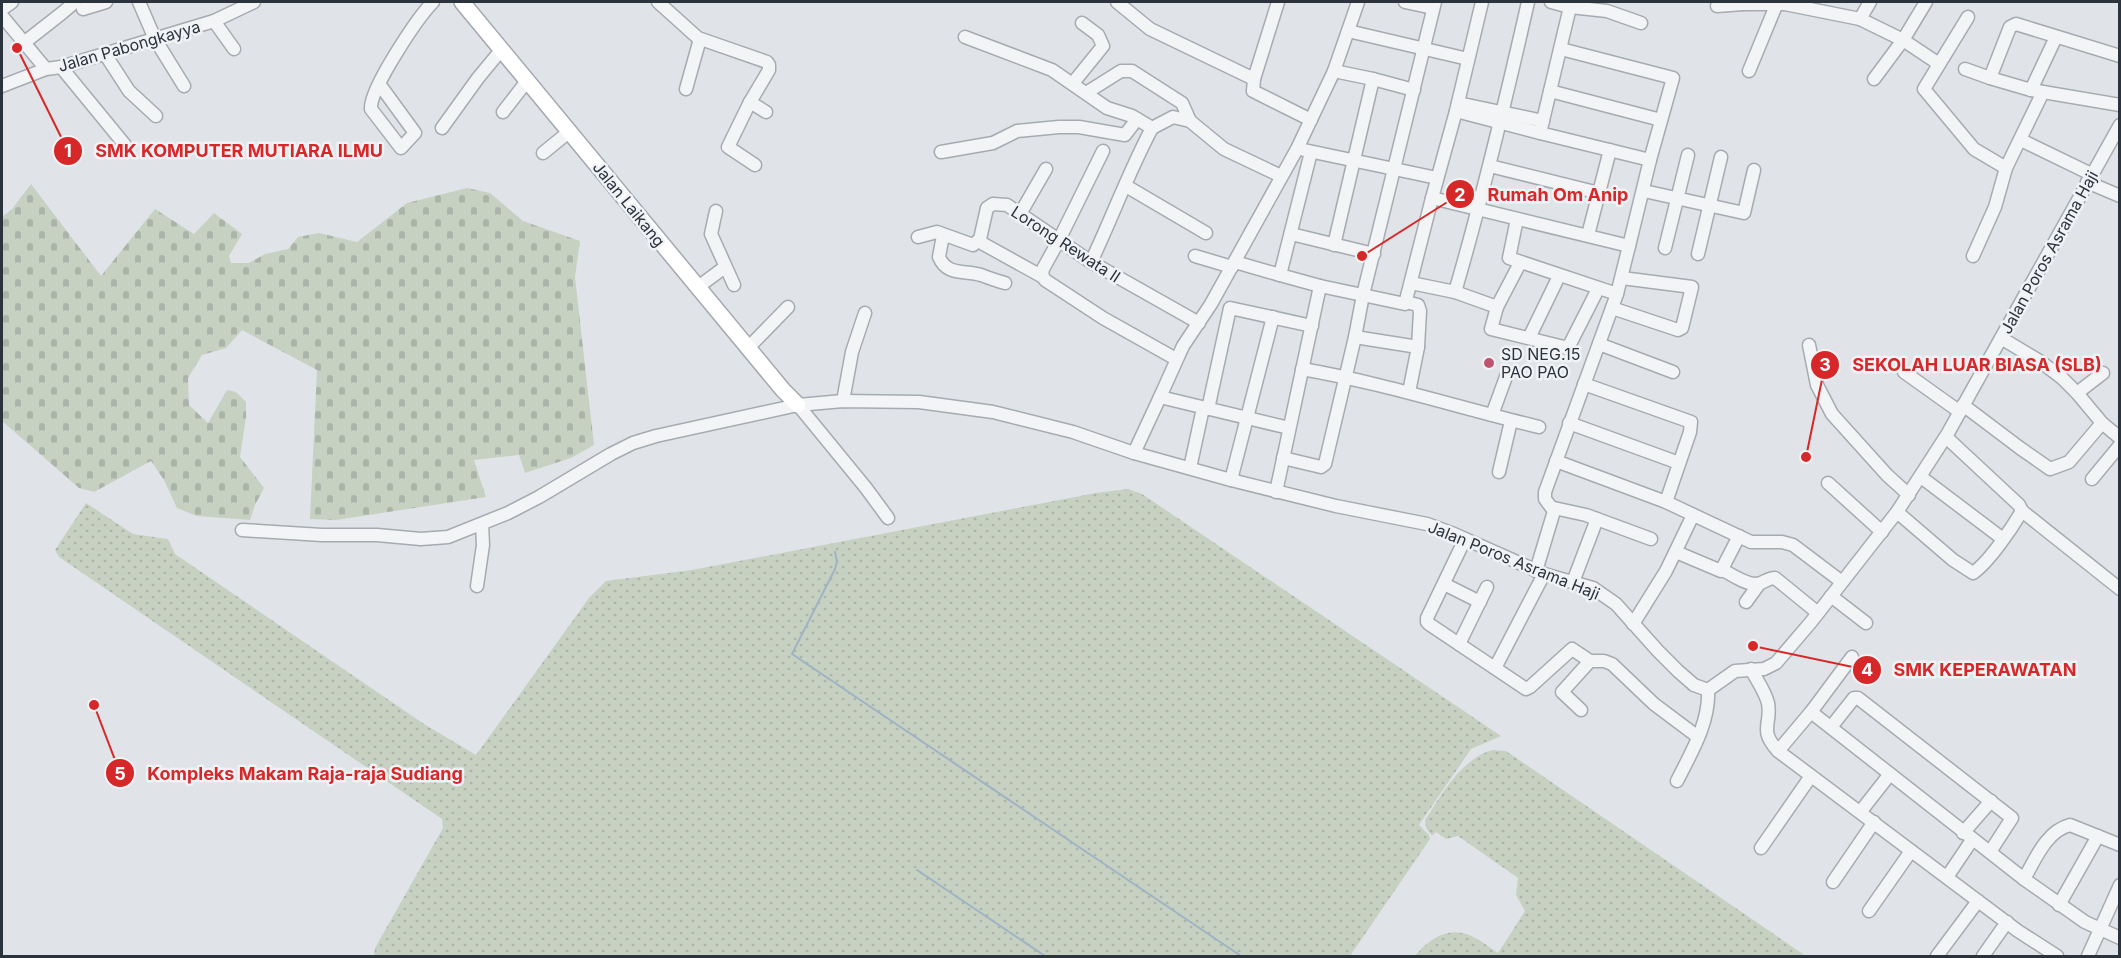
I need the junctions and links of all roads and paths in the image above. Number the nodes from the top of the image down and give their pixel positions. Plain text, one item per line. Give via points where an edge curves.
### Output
1 (12, 2) edge
2 (106, 2) edge
3 (139, 2) edge
4 (254, 2) edge
5 (433, 2) edge
6 (462, 2) edge
7 (658, 2) edge
8 (1117, 2) edge
9 (1278, 2) edge
10 (1358, 2) edge
11 (1405, 2) edge
12 (1482, 2) edge
13 (1528, 2) edge
14 (1551, 2) edge
15 (1870, 2) edge
16 (1926, 2) edge
17 (1742, 3) edge
18 (1782, 3) edge
19 (79, 5) edge
20 (1434, 5) edge
21 (1608, 6) edge
22 (1717, 6) dead end
23 (1570, 7) junction
24 (2, 9) edge
25 (2, 16) edge
26 (1968, 17) dead end
27 (1860, 19) junction
28 (214, 21) junction
29 (1082, 23) dead end
30 (1641, 23) dead end
31 (1348, 31) junction
32 (964, 37) dead end
33 (2056, 37) junction
34 (154, 39) junction
35 (700, 39) junction
36 (1903, 40) junction
37 (25, 42) junction
38 (234, 49) dead end
39 (502, 49) junction
40 (1423, 49) junction
41 (1561, 49) junction
42 (105, 54) junction
43 (2120, 56) edge
44 (1468, 59) junction
45 (1939, 64) junction
46 (61, 67) junction
47 (46, 69) junction
48 (1965, 69) dead end
49 (1334, 71) junction
50 (1749, 71) dead end
51 (1990, 78) junction
52 (1254, 79) junction
53 (1373, 79) junction
54 (1874, 79) dead end
55 (528, 81) junction
56 (1073, 84) junction
57 (380, 85) junction
58 (2, 86) edge
59 (184, 86) dead end
60 (686, 89) dead end
61 (1414, 90) junction
62 (1550, 91) junction
63 (2037, 91) junction
64 (1086, 93) junction
65 (750, 102) junction
66 (2120, 105) edge
67 (1457, 107) junction
68 (503, 112) dead end
69 (766, 112) dead end
70 (156, 116) dead end
71 (1502, 117) junction
72 (1137, 119) junction
73 (1311, 120) junction
74 (1661, 120) junction
75 (1190, 121) junction
76 (2120, 125) edge
77 (1542, 127) junction
78 (442, 128) dead end
79 (1152, 128) junction
80 (570, 131) junction
81 (2020, 140) junction
82 (125, 145) dead end
83 (1297, 149) junction
84 (1610, 150) junction
85 (1103, 151) dead end
86 (941, 152) dead end
87 (1311, 152) junction
88 (543, 153) dead end
89 (1688, 155) dead end
90 (1721, 157) dead end
91 (1650, 160) junction
92 (1354, 162) junction
93 (755, 165) dead end
94 (1490, 166) junction
95 (1394, 168) junction
96 (2006, 168) junction
97 (1046, 169) dead end
98 (1754, 171) dead end
99 (1281, 176) junction
100 (1437, 178) junction
101 (2089, 178) junction
102 (1126, 186) junction
103 (1644, 191) junction
104 (1599, 193) junction
105 (2120, 196) edge
106 (1432, 198) junction
107 (1677, 198) junction
108 (1710, 205) junction
109 (1479, 210) junction
110 (716, 211) dead end
111 (1020, 214) junction
112 (1517, 219) junction
113 (1206, 233) dead end
114 (1291, 234) junction
115 (943, 235) junction
116 (1588, 235) junction
117 (918, 237) dead end
118 (1059, 240) junction
119 (978, 241) junction
120 (1334, 245) junction
121 (1629, 246) junction
122 (1665, 248) dead end
123 (1374, 254) junction
124 (1698, 254) dead end
125 (1195, 256) dead end
126 (1973, 256) dead end
127 (1091, 262) junction
128 (1520, 263) junction
129 (1233, 265) junction
130 (725, 267) junction
131 (1280, 275) junction
132 (1559, 276) junction
133 (1043, 277) junction
134 (1622, 278) junction
135 (1005, 283) dead end
136 (1412, 283) junction
137 (734, 285) dead end
138 (1320, 286) junction
139 (698, 287) junction
140 (1598, 289) junction
141 (1455, 292) junction
142 (1617, 294) junction
143 (1363, 295) junction
144 (1406, 302) junction
145 (1211, 304) junction
146 (788, 307) dead end
147 (1497, 307) junction
148 (1230, 308) junction
149 (1612, 308) junction
150 (865, 313) dead end
151 (1273, 317) junction
152 (1199, 323) junction
153 (1312, 326) junction
154 (1355, 338) junction
155 (1529, 338) junction
156 (2001, 338) junction
157 (1599, 344) junction
158 (1809, 345) dead end
159 (749, 347) junction
160 (1418, 348) junction
161 (1176, 359) junction
162 (1302, 369) junction
163 (1673, 372) dead end
164 (1904, 372) dead end
165 (2103, 373) dead end
166 (1507, 374) dead end
167 (1345, 376) junction
168 (1584, 384) junction
169 (1409, 392) junction
170 (2077, 393) junction
171 (1160, 397) junction
172 (843, 401) junction
173 (798, 405) junction
174 (1205, 408) junction
175 (1962, 409) junction
176 (1492, 416) junction
177 (1247, 419) junction
178 (1511, 421) junction
179 (1569, 423) junction
180 (2102, 423) junction
181 (1539, 427) dead end
182 (1289, 428) junction
183 (1946, 437) junction
184 (2120, 438) edge
185 (2120, 445) edge
186 (1134, 453) junction
187 (1283, 458) junction
188 (1556, 461) junction
189 (1679, 462) junction
190 (1190, 468) junction
191 (1499, 471) dead end
192 (1922, 477) junction
193 (2092, 478) dead end
194 (1231, 480) junction
195 (1828, 483) dead end
196 (1276, 492) junction
197 (1909, 495) junction
198 (1666, 502) junction
199 (1554, 508) junction
200 (2022, 511) junction
201 (1897, 512) junction
202 (1693, 515) junction
203 (888, 518) dead end
204 (1597, 519) junction
205 (482, 524) junction
206 (242, 530) dead end
207 (1882, 532) junction
208 (1739, 536) junction
209 (1465, 539) junction
210 (1651, 539) dead end
211 (2003, 539) junction
212 (1676, 552) junction
213 (1722, 570) junction
214 (1540, 572) junction
215 (1573, 582) junction
216 (1842, 582) junction
217 (1444, 584) junction
218 (1759, 584) junction
219 (477, 586) dead end
220 (1487, 587) dead end
221 (2120, 589) edge
222 (1831, 596) junction
223 (1480, 602) junction
224 (1746, 602) dead end
225 (1818, 613) junction
226 (1866, 622) dead end
227 (1633, 624) junction
228 (1459, 644) junction
229 (1852, 657) dead end
230 (1590, 661) junction
231 (1495, 668) junction
232 (1751, 669) junction
233 (1708, 690) junction
234 (1581, 711) dead end
235 (1811, 712) junction
236 (1832, 727) junction
237 (1698, 737) junction
238 (1779, 751) junction
239 (1890, 774) junction
240 (1811, 776) junction
241 (1677, 781) dead end
242 (1990, 801) junction
243 (1861, 812) junction
244 (1874, 822) junction
245 (2098, 836) junction
246 (1967, 837) junction
247 (2120, 845) edge
248 (1761, 848) dead end
249 (1911, 851) junction
250 (1990, 852) junction
251 (1947, 877) junction
252 (2024, 879) junction
253 (1833, 882) dead end
254 (2118, 890) edge
255 (1978, 901) junction
256 (2059, 905) junction
257 (1869, 911) dead end
258 (2007, 922) junction
259 (2099, 929) junction
260 (2120, 938) edge
261 (1937, 957) edge
262 (1983, 957) edge
263 (2057, 957) edge
264 (2088, 957) edge

1 - 24 street
2 - 19 street
3 - 34 street
4 - 28 street, Jalan Pabongkayya
5 - 57 street via 406,36
6 - 39 main road, Jalan Laikang
7 - 35 street
8 - 52 street via 1150,29
9 - 52 street
10 - 31 street
11 - 20 street
12 - 44 street
13 - 71 street
14 - 23 street
15 - 27 street
16 - 36 street
17 - 18 street
17 - 22 street
18 - 27 street
18 - 50 street
19 - 37 street
20 - 40 street
21 - 23 street
21 - 30 street
23 - 41 street
25 - 37 street
26 - 45 street
27 - 36 street
28 - 34 street, Jalan Pabongkayya
28 - 38 street
29 - 56 street via 1098,35 1103,46
31 - 40 street
31 - 49 street
32 - 56 street via 1052,70
33 - 43 street
33 - 51 street via 2013,25
33 - 63 street
34 - 42 street, Jalan Pabongkayya
34 - 59 street
35 - 60 street
35 - 65 street via 769,65
36 - 45 street
36 - 54 street
37 - 47 street
39 - 55 main road, Jalan Laikang
39 - 78 street
40 - 44 street
40 - 61 street
41 - 62 street
41 - 74 street via 1673,78
42 - 46 street, Jalan Pabongkayya
42 - 70 street via 129,91
44 - 67 street
45 - 96 street via 1924,87 1925,92 1974,149
46 - 47 street, Jalan Pabongkayya
46 - 82 street
47 - 58 street, Jalan Pabongkayya
48 - 51 street
49 - 53 street
49 - 73 street
51 - 63 street
52 - 73 street via 1253,92
53 - 61 street
53 - 92 street
55 - 68 street
55 - 80 main road, Jalan Laikang
56 - 64 street
57 - 57 street via 371,109 401,148 415,133
61 - 95 street
62 - 74 street
62 - 77 street
63 - 66 street
63 - 81 street
64 - 72 street via 1107,108
64 - 75 street via 1121,71 1132,71 1182,103
65 - 69 street
65 - 93 street via 728,147
67 - 71 street
67 - 100 street
71 - 77 street
71 - 94 street
72 - 79 street
72 - 86 street via 1125,135 1059,127 1017,131 993,143
73 - 83 street
74 - 91 street
75 - 79 street via 1173,117
75 - 99 street via 1224,149
76 - 101 street, Jalan Poros Asrama Haji
77 - 84 street
79 - 102 street
80 - 88 street
80 - 139 main road, Jalan Laikang
81 - 96 street
81 - 101 street
83 - 87 street
83 - 99 street
84 - 91 street
84 - 104 street
85 - 118 street
87 - 92 street
87 - 114 street
89 - 107 street
90 - 108 street
91 - 103 street
92 - 95 street
92 - 120 street
94 - 104 street
94 - 109 street
95 - 100 street
95 - 123 street
96 - 126 street via 1995,207
97 - 111 street
98 - 108 street via 1744,213
99 - 129 street
100 - 106 street
101 - 105 street
101 - 156 street, Jalan Poros Asrama Haji
102 - 113 street
102 - 127 street
103 - 107 street
103 - 121 street
104 - 116 street
106 - 109 street
106 - 136 street
107 - 108 street
107 - 122 street
108 - 124 street
109 - 112 street
109 - 141 street
110 - 130 street via 711,234
111 - 118 street, Lorong Rewata II
111 - 119 street, Lorong Rewata II via 1006,205 989,206
112 - 116 street
112 - 128 street via 1508,256
114 - 120 street
114 - 131 street
115 - 117 street via 933,232
115 - 119 street via 969,245
115 - 135 street via 939,257 947,269
116 - 121 street
118 - 127 street, Lorong Rewata II
118 - 133 street via 1043,269
119 - 133 street
120 - 123 street
121 - 134 street
123 - 143 street
125 - 129 street
127 - 152 street, Lorong Rewata II
128 - 132 street
128 - 147 street
129 - 131 street
129 - 145 street
130 - 137 street
130 - 139 street
131 - 138 street
132 - 140 street
132 - 155 street
133 - 161 street via 1103,318
134 - 142 street
134 - 149 street via 1692,287 1683,328 1678,330
136 - 141 street
136 - 144 street
138 - 143 street
138 - 153 street
139 - 159 main road, Jalan Laikang
140 - 142 street
140 - 155 street via 1568,347
141 - 147 street
142 - 149 street
143 - 144 street
143 - 154 street
144 - 160 street via 1420,308
145 - 148 street
145 - 152 street
146 - 159 street
147 - 155 street via 1490,329
148 - 151 street
148 - 174 street
149 - 157 street
150 - 172 street via 852,352
151 - 153 street
151 - 177 street
152 - 161 street
153 - 162 street
154 - 160 street
154 - 167 street
156 - 170 street via 2041,362
156 - 175 street, Jalan Poros Asrama Haji
157 - 163 street
157 - 168 street
158 - 197 street via 1817,385 1832,414
159 - 173 main road, Jalan Laikang
160 - 169 street
161 - 171 street
162 - 167 street
162 - 182 street
164 - 175 street
165 - 170 street
166 - 176 street
167 - 169 street
167 - 187 street via 1323,466
168 - 179 street
168 - 189 street via 1691,422
169 - 176 street
170 - 180 street
171 - 174 street
171 - 186 street
172 - 173 street, Jalan Poros Asrama Haji
172 - 186 street, Jalan Poros Asrama Haji via 908,401 993,412
173 - 203 street
173 - 205 street, Jalan Poros Asrama Haji via 633,443 534,500
174 - 177 street
174 - 190 street
175 - 180 street via 2050,469 2069,462
175 - 183 street, Jalan Poros Asrama Haji
176 - 178 street
177 - 182 street
177 - 194 street
178 - 181 street
178 - 191 street
179 - 188 street
179 - 189 street
180 - 184 street
182 - 187 street
183 - 192 street, Jalan Poros Asrama Haji
183 - 200 street
185 - 193 street
186 - 190 street, Jalan Poros Asrama Haji
187 - 196 street
188 - 198 street
188 - 199 street via 1544,496
189 - 198 street
190 - 194 street, Jalan Poros Asrama Haji
192 - 197 street, Jalan Poros Asrama Haji
192 - 211 street
194 - 196 street, Jalan Poros Asrama Haji
195 - 207 street
196 - 209 street, Jalan Poros Asrama Haji via 1410,520
197 - 201 street, Jalan Poros Asrama Haji
198 - 202 street
199 - 204 street
199 - 214 street
200 - 211 street
200 - 221 street
201 - 207 street, Jalan Poros Asrama Haji
201 - 211 street via 1973,573
202 - 208 street
202 - 212 street
204 - 210 street
204 - 215 street
205 - 206 street, Jalan Poros Asrama Haji via 448,537 430,539
205 - 219 street
207 - 216 street, Jalan Poros Asrama Haji
208 - 213 street
208 - 216 street via 1757,543 1793,545
209 - 214 street, Jalan Poros Asrama Haji
209 - 217 street
212 - 213 street
212 - 227 street
213 - 218 street
214 - 215 street, Jalan Poros Asrama Haji
214 - 231 street
215 - 227 street, Jalan Poros Asrama Haji via 1598,590
216 - 222 street, Jalan Poros Asrama Haji
217 - 223 street
217 - 228 street via 1427,622
218 - 224 street
218 - 225 street via 1775,579
220 - 223 street
222 - 225 street, Jalan Poros Asrama Haji
222 - 226 street
223 - 228 street
225 - 232 street, Jalan Poros Asrama Haji via 1776,663 1764,669
227 - 233 street, Jalan Poros Asrama Haji via 1678,671 1694,685
228 - 231 street
229 - 235 street
230 - 231 street via 1572,649 1528,689
230 - 234 street via 1562,692
230 - 237 street via 1612,664 1654,704
232 - 233 street, Jalan Poros Asrama Haji via 1731,673
232 - 238 street via 1768,705 1768,737
233 - 237 street via 1708,710
235 - 236 street
235 - 238 street
236 - 239 street
236 - 242 street via 1858,698
237 - 241 street
238 - 240 street
239 - 243 street
239 - 246 street
240 - 243 street
240 - 248 street
242 - 246 street
242 - 250 street via 2012,818
243 - 244 street
244 - 249 street
244 - 253 street
245 - 247 street
245 - 252 street via 2070,825 2061,828
245 - 256 street
246 - 250 street
246 - 251 street
249 - 251 street
249 - 257 street
250 - 252 street
251 - 255 street
252 - 256 street
254 - 259 street
255 - 258 street
255 - 261 street
256 - 259 street
258 - 262 street
258 - 263 street
259 - 260 street
259 - 264 street

